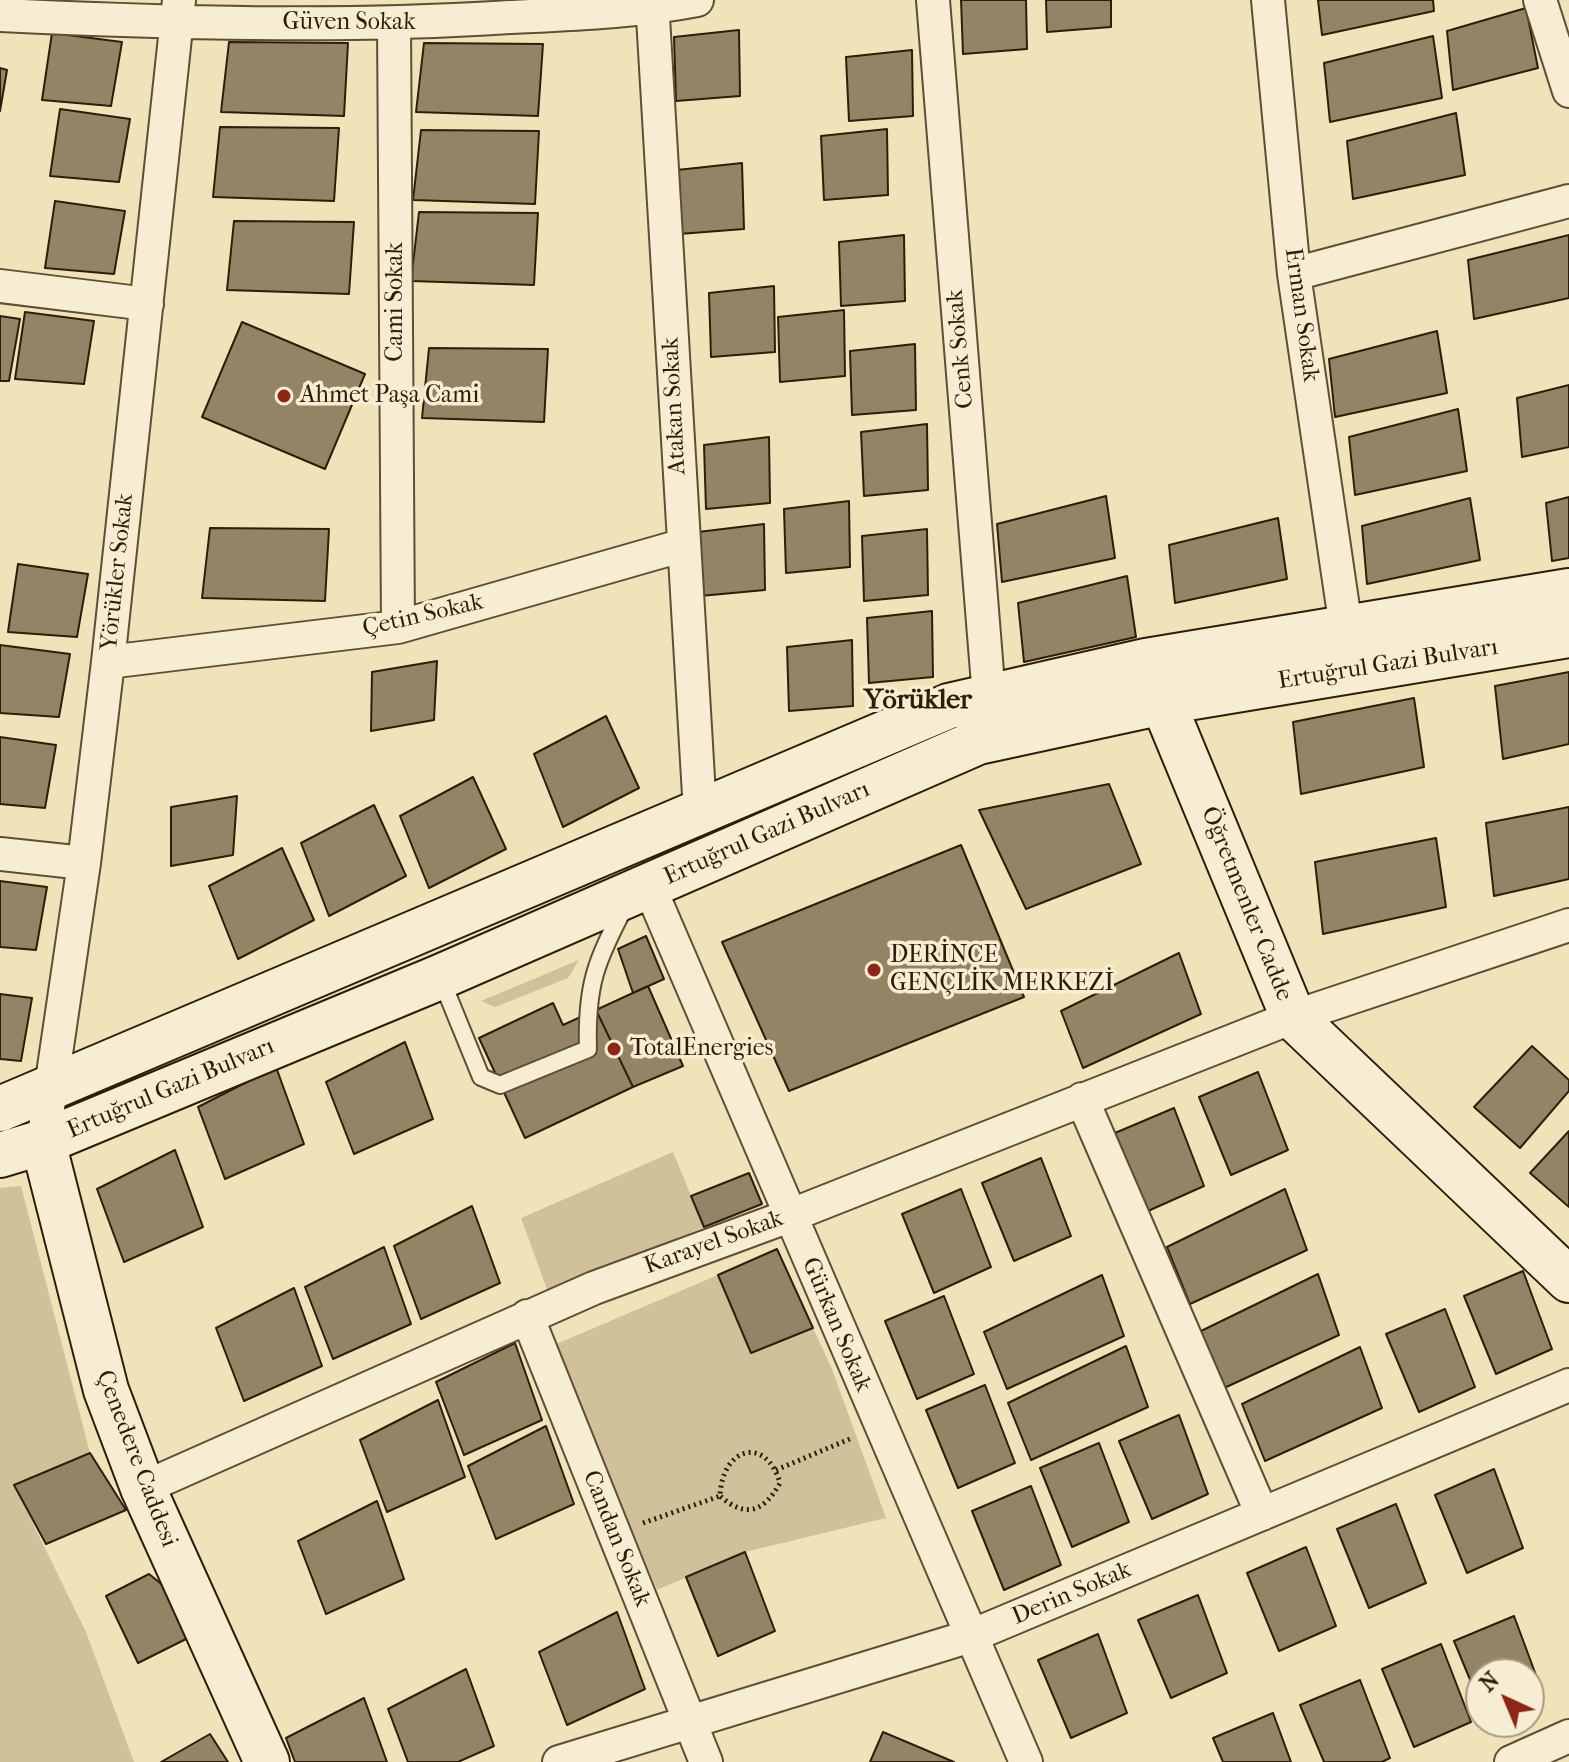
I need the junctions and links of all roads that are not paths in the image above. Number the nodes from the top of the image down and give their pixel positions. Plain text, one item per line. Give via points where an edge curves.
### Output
1 (697, 0) edge
2 (933, 0) edge
3 (1268, 0) edge
4 (1540, 0) edge
5 (652, 4) edge
6 (178, 11) edge
7 (0, 15) edge
8 (394, 24) junction
9 (1569, 91) edge
10 (1569, 201) edge
11 (1294, 274) junction
12 (0, 286) edge
13 (147, 304) junction
14 (684, 545) junction
15 (1569, 591) edge
16 (398, 627) junction
17 (1346, 628) junction
18 (1569, 635) edge
19 (1146, 661) junction
20 (108, 662) junction
21 (989, 697) junction
22 (1163, 702) junction
23 (700, 812) junction
24 (0, 854) edge
25 (84, 863) junction
26 (641, 890) junction
27 (1569, 925) edge
28 (440, 977) junction
29 (1293, 1017) junction
30 (51, 1089) junction
31 (1082, 1099) junction
32 (0, 1109) edge
33 (43, 1142) junction
34 (0, 1155) edge
35 (789, 1216) junction
36 (1564, 1268) edge
37 (527, 1316) junction
38 (1569, 1385) edge
39 (143, 1488) junction
40 (1262, 1514) junction
41 (971, 1636) junction
42 (688, 1723) junction
43 (1569, 1736) edge
44 (267, 1762) edge
45 (559, 1762) edge
46 (706, 1762) edge
47 (1026, 1762) edge
48 (1511, 1762) edge

1 - 5 street, Güven Sokak
2 - 21 street, Cenk Sokak
3 - 11 street, Erman Sokak
4 - 9 street
5 - 8 street, Güven Sokak
5 - 14 street, Atakan Sokak
6 - 7 street, Güven Sokak
6 - 8 street, Güven Sokak
6 - 13 street, Yörükler Sokak
8 - 16 street, Cami Sokak
10 - 11 street
11 - 17 street, Erman Sokak
12 - 13 street
13 - 20 street, Yörükler Sokak
14 - 16 street, Çetin Sokak
14 - 23 street, Atakan Sokak
15 - 17 main road, Ertuğrul Gazi Bulvarı
16 - 20 street, Çetin Sokak
17 - 19 main road, Ertuğrul Gazi Bulvarı
18 - 22 main road, Ertuğrul Gazi Bulvarı
19 - 21 main road, Ertuğrul Gazi Bulvarı
19 - 22 main road, Öğretmenler Cadde
20 - 25 street, Yörükler Sokak
21 - 23 main road, Ertuğrul Gazi Bulvarı via 949,706
22 - 26 main road, Ertuğrul Gazi Bulvarı via 978,742
22 - 29 main road, Öğretmenler Cadde
23 - 30 main road, Ertuğrul Gazi Bulvarı
24 - 25 street
25 - 30 street, Yörükler Sokak
26 - 28 main road, Ertuğrul Gazi Bulvarı
26 - 28 lane via 596,959 587,1006 588,1049 500,1085 481,1077
26 - 35 street, Gürkan Sokak
27 - 29 street, Karayel Sokak
28 - 33 main road, Ertuğrul Gazi Bulvarı
29 - 31 street, Karayel Sokak
29 - 36 main road, Öğretmenler Cadde
30 - 32 main road, Ertuğrul Gazi Bulvarı
30 - 33 street, Yörükler Sokak
31 - 35 street, Karayel Sokak
31 - 40 street
33 - 34 main road, Ertuğrul Gazi Bulvarı
33 - 39 main road, Çenedere Caddesi via 106,1390
35 - 37 street, Karayel Sokak
35 - 41 street, Gürkan Sokak
37 - 39 street, Karayel Sokak
37 - 42 street, Candan Sokak
38 - 40 street, Derin Sokak
39 - 44 main road, Çenedere Caddesi
40 - 41 street, Derin Sokak
41 - 42 street, Derin Sokak
41 - 47 street, Gürkan Sokak
42 - 45 street, Derin Sokak
42 - 46 street, Candan Sokak
43 - 48 street

